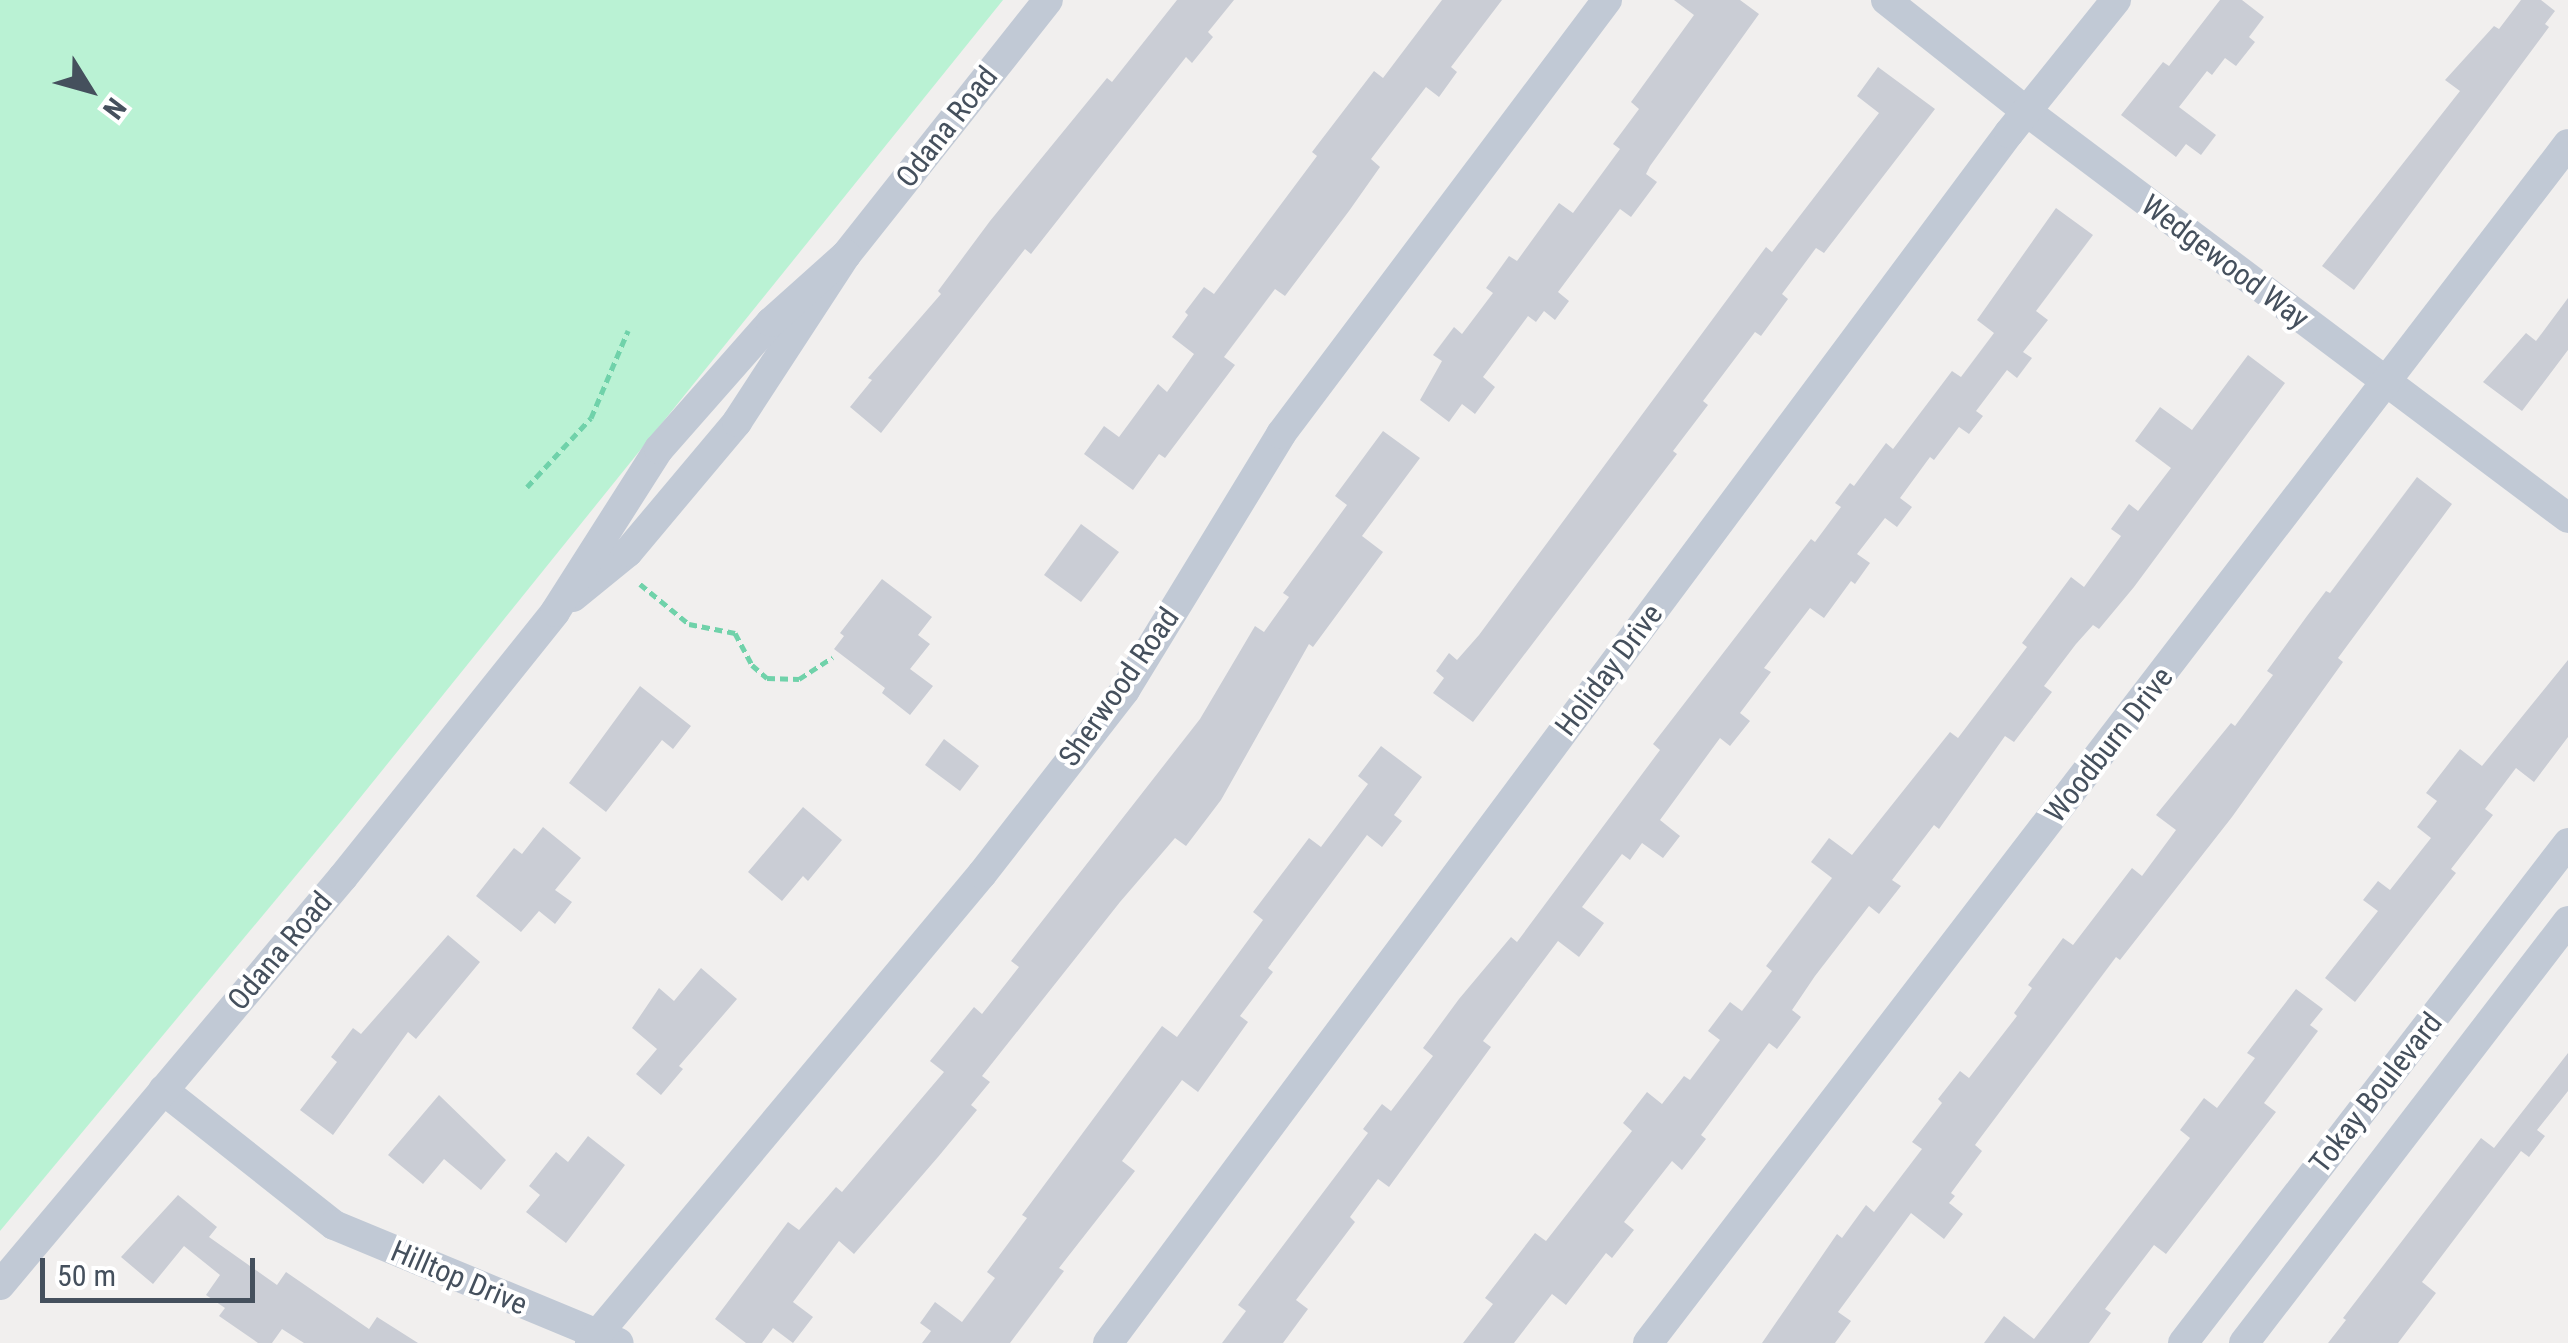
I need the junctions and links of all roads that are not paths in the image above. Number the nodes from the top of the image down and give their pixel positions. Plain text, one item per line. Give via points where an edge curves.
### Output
1 (1048, 0) edge
2 (1606, 0) edge
3 (1886, 0) edge
4 (2116, 0) edge
5 (2026, 111) junction
6 (2568, 144) edge
7 (846, 255) junction
8 (2387, 384) junction
9 (2568, 518) edge
10 (555, 612) junction
11 (2568, 843) edge
12 (2568, 920) edge
13 (163, 1090) junction
14 (0, 1286) edge
15 (2194, 1339) edge
16 (602, 1340) edge
17 (1108, 1343) edge
18 (1648, 1343) edge
19 (2244, 1343) edge

1 - 7 street, Odana Road
2 - 16 street, Sherwood Road via 1281,434 1125,690
3 - 5 street, Wedgewood Way
4 - 5 street, Holiday Drive
5 - 8 street, Wedgewood Way
5 - 17 street, Holiday Drive
6 - 8 street, Woodburn Drive
7 - 10 street, Odana Road via 771,322 659,449
7 - 10 street, Odana Road via 737,422 628,552
8 - 9 street, Wedgewood Way
8 - 18 street, Woodburn Drive
10 - 13 street, Odana Road
11 - 15 street, Tokay Boulevard
12 - 19 street, Tokay Boulevard
13 - 14 street, Odana Road
13 - 16 street, Hilltop Drive via 334,1225

